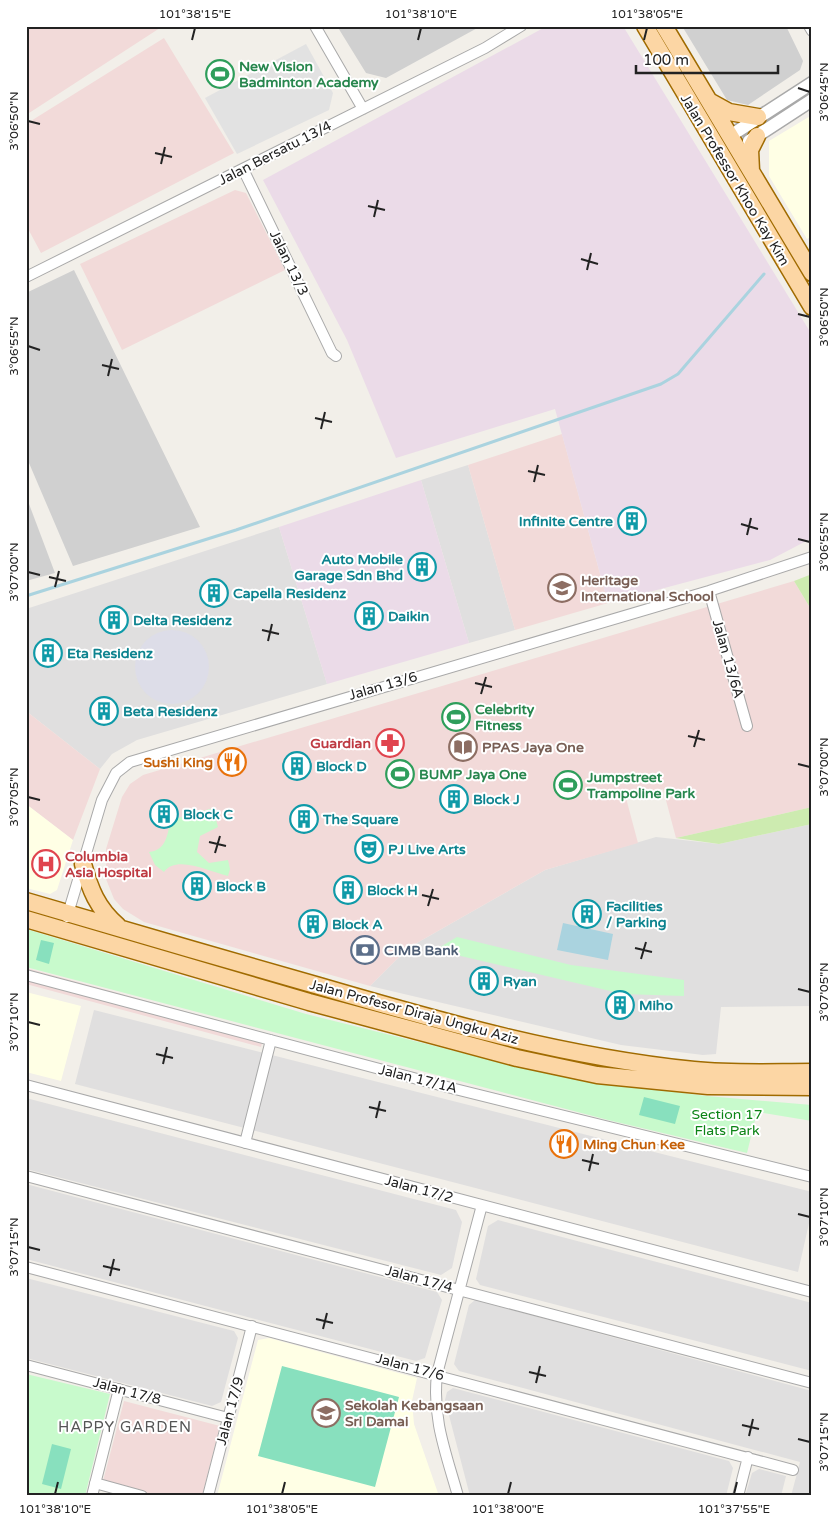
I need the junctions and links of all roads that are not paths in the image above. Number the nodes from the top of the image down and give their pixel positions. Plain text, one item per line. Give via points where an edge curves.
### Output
1 (315, 26) edge
2 (521, 26) edge
3 (645, 26) edge
4 (664, 26) edge
5 (809, 26) edge
6 (812, 31) edge
7 (812, 83) edge
8 (812, 100) edge
9 (709, 101) junction
10 (690, 104) junction
11 (363, 109) junction
12 (758, 117) junction
13 (757, 136) junction
14 (732, 143) junction
15 (243, 169) junction
16 (751, 171) junction
17 (740, 188) junction
18 (812, 273) edge
19 (26, 277) edge
20 (812, 307) edge
21 (336, 356) dead end
22 (812, 557) edge
23 (709, 591) junction
24 (747, 726) dead end
25 (83, 864) junction
26 (26, 901) edge
27 (68, 913) junction
28 (26, 919) edge
29 (121, 929) junction
30 (63, 930) junction
31 (26, 975) edge
32 (270, 1040) junction
33 (812, 1072) edge
34 (26, 1085) edge
35 (812, 1087) edge
36 (245, 1143) junction
37 (26, 1176) edge
38 (812, 1177) edge
39 (482, 1205) junction
40 (26, 1267) edge
41 (459, 1290) junction
42 (812, 1292) edge
43 (252, 1326) junction
44 (26, 1365) edge
45 (437, 1374) junction
46 (812, 1383) edge
47 (119, 1389) junction
48 (228, 1418) junction
49 (748, 1457) junction
50 (793, 1470) dead end
51 (95, 1483) junction
52 (92, 1496) edge
53 (142, 1496) edge
54 (208, 1496) edge
55 (458, 1496) edge
56 (738, 1496) edge

1 - 11 street
2 - 11 street, Jalan Bersatu 13/4 via 485,48
3 - 10 main road, Jalan Professor Khoo Kay Kim
4 - 9 main road, Jalan Professor Khoo Kay Kim
5 - 6 street
7 - 12 street
8 - 13 street
9 - 12 main road via 730,112
9 - 14 main road, Jalan Professor Khoo Kay Kim
10 - 14 main road via 714,136
10 - 17 main road, Jalan Professor Khoo Kay Kim
11 - 15 street, Jalan Bersatu 13/4
12 - 14 street
13 - 14 street
13 - 16 main road via 750,150
14 - 16 main road, Jalan Professor Khoo Kay Kim
14 - 17 main road
15 - 19 street, Jalan Bersatu 13/4
15 - 21 street, Jalan 13/3
16 - 18 main road, Jalan Professor Khoo Kay Kim
17 - 20 main road, Jalan Professor Khoo Kay Kim
22 - 23 street, Jalan 13/6
23 - 24 street, Jalan 13/6A
23 - 25 street, Jalan 13/6 via 130,762 116,772 109,784
25 - 27 street, Jalan 13/6
25 - 29 main road via 88,886 100,908
26 - 27 main road, Jalan Profesor Diraja Ungku Aziz
27 - 29 main road, Jalan Profesor Diraja Ungku Aziz
27 - 30 street, Jalan 13/6
28 - 30 main road, Jalan Profesor Diraja Ungku Aziz
29 - 33 main road, Jalan Profesor Diraja Ungku Aziz via 401,1010 567,1052 708,1072
30 - 35 main road, Jalan Profesor Diraja Ungku Aziz via 309,1002 526,1060 597,1075 689,1084
31 - 32 street, Jalan 17/1A
32 - 36 street
32 - 38 street, Jalan 17/1A
34 - 36 street, Jalan 17/2
36 - 39 street, Jalan 17/2
37 - 41 street, Jalan 17/4
39 - 41 street
39 - 42 street, Jalan 17/2
40 - 43 street, Jalan 17/6
41 - 45 street
41 - 46 street, Jalan 17/4
43 - 45 street, Jalan 17/6
43 - 48 street, Jalan 17/9
44 - 47 street, Jalan 17/8
45 - 49 street, Jalan 17/6
45 - 55 street via 434,1399
47 - 48 street, Jalan 17/8
47 - 51 street
48 - 54 street, Jalan 17/9
49 - 50 street, Jalan 17/6
49 - 56 street
51 - 52 street
51 - 53 street

